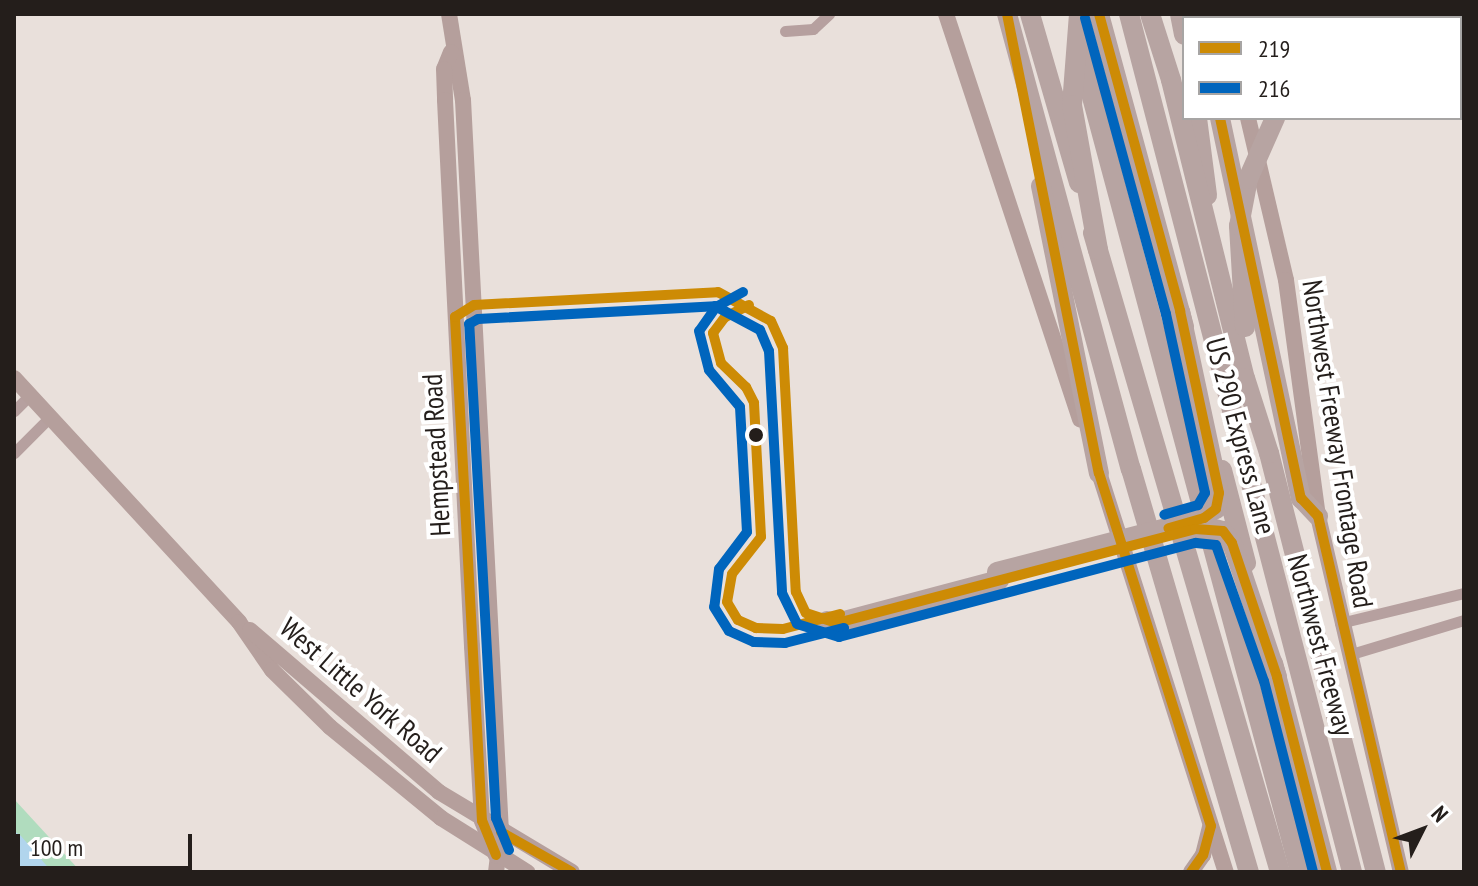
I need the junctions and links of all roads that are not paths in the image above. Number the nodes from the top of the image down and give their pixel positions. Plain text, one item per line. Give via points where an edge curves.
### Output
1 (449, 14) edge
2 (829, 14) edge
3 (946, 14) edge
4 (1030, 14) edge
5 (1070, 14) edge
6 (1079, 14) edge
7 (1099, 14) edge
8 (1129, 14) edge
9 (1150, 14) edge
10 (1008, 20) edge
11 (785, 31) dead end
12 (451, 52) junction
13 (1197, 120) edge
14 (1220, 120) edge
15 (1248, 120) edge
16 (1274, 120) edge
17 (1098, 250) junction
18 (1180, 311) junction
19 (14, 378) edge
20 (30, 395) junction
21 (14, 411) edge
22 (50, 417) junction
23 (1234, 425) junction
24 (14, 453) edge
25 (1269, 453) junction
26 (1099, 473) junction
27 (1318, 516) junction
28 (998, 576) junction
29 (1464, 593) edge
30 (1464, 620) edge
31 (239, 622) junction
32 (1340, 623) junction
33 (1348, 655) junction
34 (1277, 677) junction
35 (482, 821) junction
36 (1211, 826) junction
37 (501, 832) junction
38 (496, 863) edge
39 (527, 872) edge
40 (572, 872) edge
41 (1191, 872) edge
42 (1226, 872) edge
43 (1249, 872) edge
44 (1280, 872) edge
45 (1300, 872) edge
46 (1327, 872) edge
47 (1352, 872) edge
48 (1376, 872) edge
49 (1401, 872) edge

1 - 12 main road, Hempstead Road
2 - 11 street via 813,29
3 - 26 main road
4 - 17 highway, bridge
5 - 45 highway
6 - 17 highway, bridge via 1072,105
7 - 18 highway, US 290 Express Lane
8 - 23 highway, Northwest Freeway
9 - 25 highway, bridge
10 - 26 highway
10 - 43 highway via 1147,528
12 - 35 main road, Hempstead Road via 444,69 445,100
12 - 37 main road, Hempstead Road via 460,69 463,100
13 - 23 highway
14 - 27 highway via 1301,498
15 - 27 main road, Northwest Freeway Frontage Road via 1286,280
16 - 25 highway, bridge via 1248,179 1237,251 1241,307
17 - 44 highway
18 - 28 highway, bridge via 1219,493 1216,509 1193,521
18 - 34 highway, US 290 Express Lane, bridge
19 - 20 main road, West Little York Road
20 - 21 street
20 - 22 main road, West Little York Road
22 - 24 street
22 - 31 main road, West Little York Road
23 - 47 highway, Northwest Freeway
25 - 48 highway
26 - 36 main road
27 - 32 main road, Northwest Freeway Frontage Road
28 - 28 highway via 837,623 827,621
28 - 34 highway, bridge via 1195,529 1223,531 1232,543
29 - 32 street
30 - 33 street
31 - 35 main road, West Little York Road via 284,654 385,749
31 - 38 main road, West Little York Road via 272,670 359,755
32 - 33 main road, Northwest Freeway Frontage Road
33 - 49 main road, Northwest Freeway Frontage Road
34 - 46 highway, US 290 Express Lane
35 - 37 main road, West Little York Road
35 - 38 main road, Hempstead Road
36 - 41 main road via 1203,855
36 - 42 main road
37 - 38 main road, Hempstead Road
37 - 40 main road, West Little York Road
38 - 39 main road, West Little York Road

